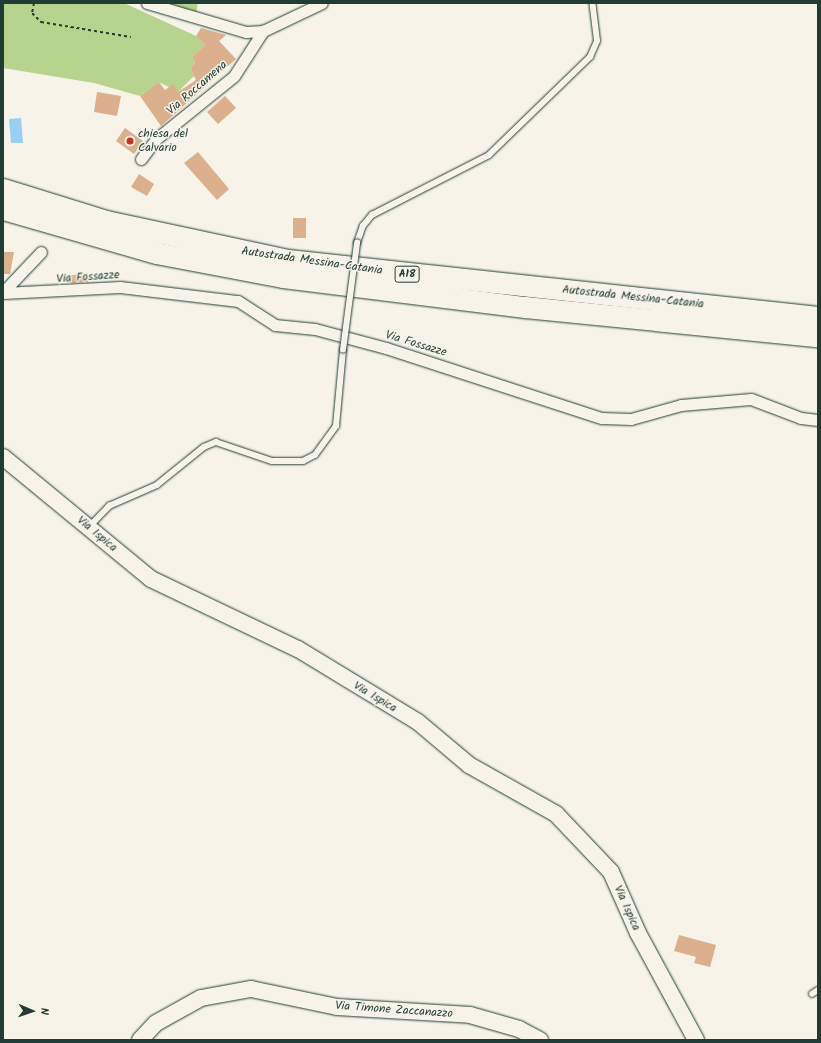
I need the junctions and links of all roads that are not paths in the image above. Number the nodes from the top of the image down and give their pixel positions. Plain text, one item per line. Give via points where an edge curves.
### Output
1 (147, 3) edge
2 (322, 3) edge
3 (592, 3) edge
4 (263, 31) junction
5 (142, 159) dead end
6 (3, 189) edge
7 (3, 209) edge
8 (41, 252) dead end
9 (3, 292) edge
10 (818, 317) edge
11 (818, 336) edge
12 (818, 420) edge
13 (3, 457) edge
14 (89, 526) junction
15 (818, 990) edge
16 (812, 994) dead end
17 (678, 1004) junction
18 (140, 1040) edge
19 (540, 1040) edge
20 (688, 1040) edge
21 (696, 1040) edge

1 - 4 street via 226,29
2 - 4 street
3 - 14 lane, bridge via 597,41 590,57 489,156 372,215 362,226 357,243 343,350 336,426 314,455 303,461 272,461 216,442 204,447 158,485 109,506
4 - 5 street, Via Roccamena via 234,76 156,139
6 - 10 highway, Autostrada Messina-Catania / A18 via 106,221 288,260
7 - 11 highway, Autostrada Messina-Catania / A18 via 156,253 283,277 525,307
8 - 9 street
9 - 12 street, Via Fossazze via 120,287 238,302 275,325 315,329 386,348 602,418 631,419 681,405 751,399 801,418
13 - 14 street, Via Ispica
14 - 17 street, Via Ispica via 151,579 298,650 418,722 469,765 556,814 604,861
15 - 16 lane
17 - 20 street
17 - 21 street
18 - 19 street, Via Timone Zaccanazzo via 156,1023 201,998 250,989 337,1007 470,1015 520,1029

